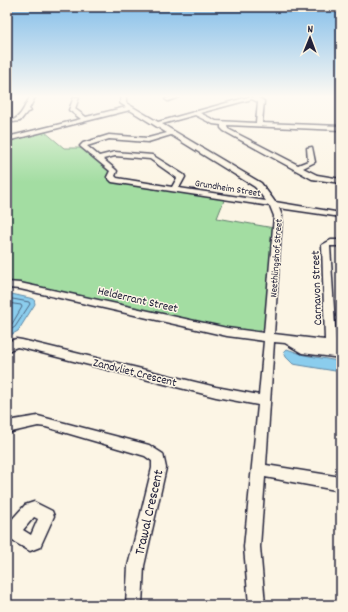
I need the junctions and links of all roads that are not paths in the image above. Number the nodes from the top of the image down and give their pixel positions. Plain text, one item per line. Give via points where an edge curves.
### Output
1 (59, 126) edge
2 (159, 126) edge
3 (224, 126) edge
4 (290, 126) edge
5 (341, 128) edge
6 (172, 133) junction
7 (7, 139) edge
8 (310, 148) dead end
9 (98, 158) junction
10 (298, 168) junction
11 (341, 181) edge
12 (175, 189) junction
13 (272, 204) junction
14 (341, 215) edge
15 (341, 244) edge
16 (7, 285) edge
17 (269, 338) junction
18 (302, 345) junction
19 (336, 345) edge
20 (7, 347) edge
21 (341, 354) edge
22 (264, 401) junction
23 (7, 427) edge
24 (259, 470) junction
25 (341, 484) edge
26 (134, 605) edge
27 (257, 605) edge

1 - 7 street
2 - 6 street, Neethlingshof Street
3 - 10 street via 226,130
4 - 5 street
6 - 9 street via 147,140 108,137 84,144 84,148
6 - 13 street, Neethlingshof Street via 258,185
8 - 10 street via 312,162
9 - 12 street, Grundheim Street via 114,172 112,178
9 - 12 street via 113,154 155,158 181,177
10 - 11 street via 318,178
12 - 13 street, Grundheim Street
13 - 14 street, Grundheim Street
13 - 17 street, Neethlingshof Street via 278,216
15 - 19 street, Carnavon Street via 326,245
16 - 17 street, Helderrant Street via 226,332
17 - 18 street, Helderrant Street
17 - 22 street, Neethlingshof Street
18 - 19 street
18 - 21 street
20 - 22 street, Zandvliet Crescent via 22,344 216,392
22 - 24 street, Neethlingshof Street
23 - 26 street, Trawal Crescent via 38,421 46,422 149,451 158,458 159,468 136,566
24 - 25 street
24 - 27 street, Neethlingshof Street via 252,547

